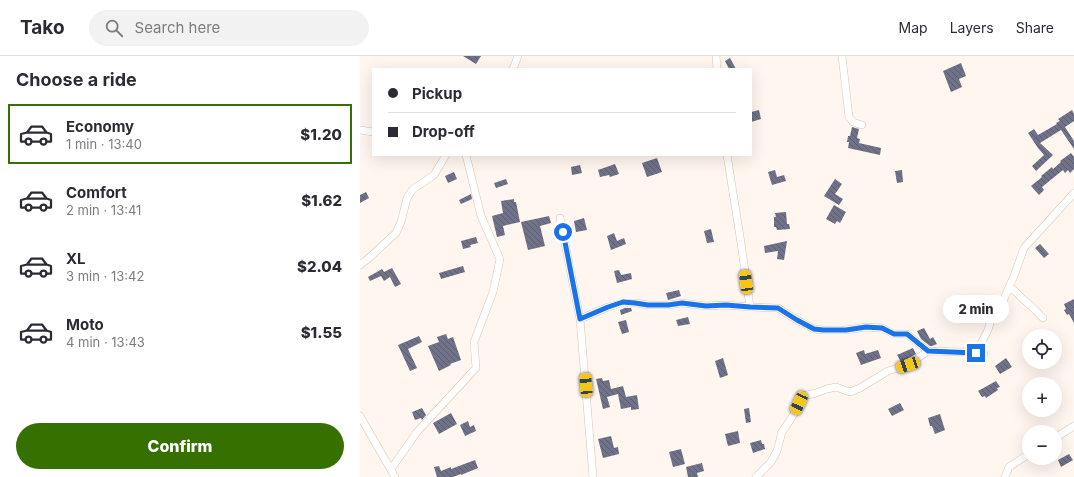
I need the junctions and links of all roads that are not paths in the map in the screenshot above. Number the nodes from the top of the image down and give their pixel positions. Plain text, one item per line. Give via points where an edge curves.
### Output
1 (518, 56) edge
2 (716, 56) edge
3 (842, 56) edge
4 (513, 68) edge
5 (717, 68) edge
6 (862, 125) dead end
7 (360, 130) edge
8 (372, 132) edge
9 (445, 156) edge
10 (466, 156) edge
11 (727, 156) edge
12 (1074, 193) edge
13 (560, 218) dead end
14 (360, 265) edge
15 (1010, 286) junction
16 (750, 307) junction
17 (1043, 318) dead end
18 (580, 319) junction
19 (928, 351) junction
20 (976, 353) junction
21 (984, 354) dead end
22 (360, 416) edge
23 (1074, 426) edge
24 (1062, 434) edge
25 (1022, 459) edge
26 (391, 468) junction
27 (395, 477) edge
28 (593, 477) edge
29 (756, 477) edge
30 (1005, 477) edge

1 - 4 street
2 - 5 street
3 - 6 street via 849,117
7 - 8 street
9 - 14 street via 434,175 413,189 407,198 396,233
10 - 26 street via 481,216 500,260 493,292 474,342 476,368 417,432
11 - 16 street
12 - 15 street via 1024,248
13 - 18 street
15 - 17 street
15 - 20 street
16 - 18 street via 682,303 648,305 623,302
16 - 19 street via 778,308 814,329 846,330 866,327 882,328 894,334 907,334
18 - 28 street
19 - 20 street
19 - 29 street via 908,365 888,371 850,392 836,387 802,396 782,432 771,462
20 - 21 street
22 - 26 street
23 - 24 street
25 - 30 street via 1009,467
26 - 27 street

